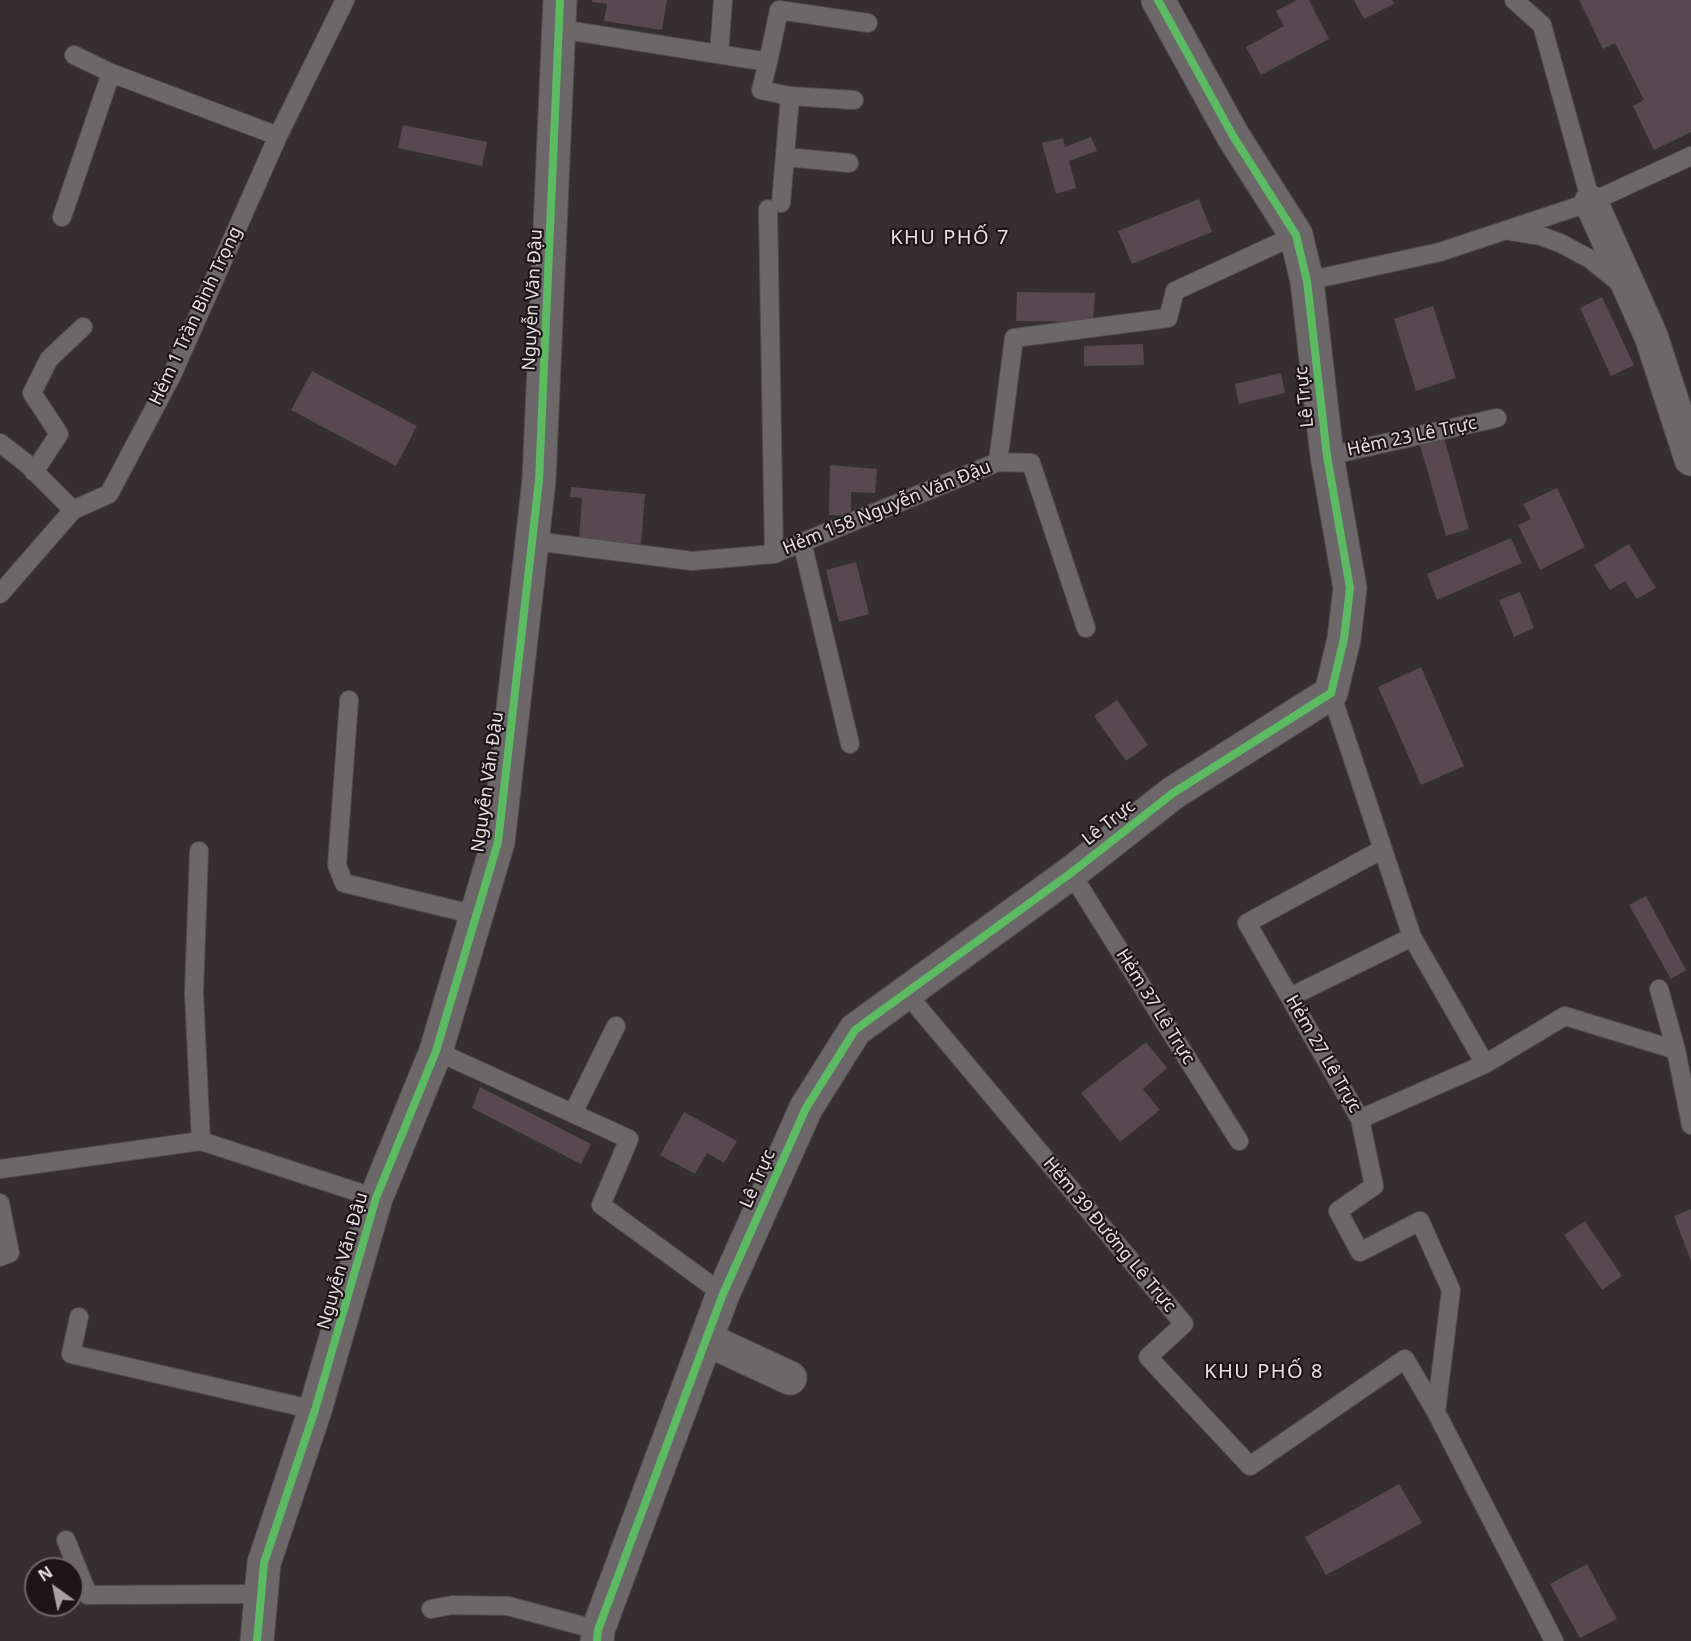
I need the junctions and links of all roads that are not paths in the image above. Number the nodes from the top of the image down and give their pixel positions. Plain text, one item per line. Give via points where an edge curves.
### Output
1 (345, 0) edge
2 (723, 0) edge
3 (1158, 0) edge
4 (1514, 0) edge
5 (560, 15) edge
6 (868, 23) dead end
7 (719, 54) junction
8 (74, 55) dead end
9 (768, 62) junction
10 (111, 74) junction
11 (790, 96) junction
12 (854, 100) dead end
13 (278, 136) junction
14 (1691, 156) edge
15 (785, 157) junction
16 (849, 163) dead end
17 (1591, 202) junction
18 (62, 218) dead end
19 (1505, 230) junction
20 (1296, 235) junction
21 (1307, 281) junction
22 (1632, 293) junction
23 (83, 327) dead end
24 (1497, 418) dead end
25 (0, 443) edge
26 (1327, 456) junction
27 (1691, 459) edge
28 (998, 462) junction
29 (34, 472) junction
30 (73, 510) junction
31 (534, 541) junction
32 (802, 542) junction
33 (774, 554) junction
34 (0, 594) edge
35 (1086, 628) dead end
36 (1331, 693) junction
37 (349, 700) dead end
38 (850, 744) dead end
39 (1381, 850) junction
40 (199, 851) dead end
41 (1071, 873) junction
42 (476, 915) junction
43 (1412, 937) junction
44 (1659, 989) dead end
45 (907, 994) junction
46 (1290, 997) junction
47 (616, 1026) dead end
48 (1676, 1050) junction
49 (436, 1051) junction
50 (1485, 1064) junction
51 (573, 1113) junction
52 (1360, 1119) junction
53 (1691, 1125) edge
54 (201, 1141) junction
55 (1239, 1141) dead end
56 (0, 1169) edge
57 (376, 1198) junction
58 (0, 1203) edge
59 (0, 1257) edge
60 (723, 1294) junction
61 (79, 1317) dead end
62 (708, 1340) junction
63 (790, 1378) dead end
64 (315, 1410) junction
65 (1436, 1412) junction
66 (66, 1540) dead end
67 (260, 1594) junction
68 (430, 1609) dead end
69 (598, 1636) edge
70 (257, 1641) edge
71 (1554, 1641) edge

1 - 13 lane, Hẻm 1 Trần Bình Trọng
2 - 7 lane
3 - 20 street, Lê Trực via 1233,136
4 - 17 lane via 1542,25
5 - 7 lane
5 - 31 street, Nguyễn Văn Đậu
6 - 9 lane via 779,10
7 - 9 lane
8 - 10 lane
9 - 11 lane via 760,90
10 - 13 lane
10 - 18 lane
11 - 12 lane
11 - 15 lane
13 - 30 lane, Hẻm 1 Trần Bình Trọng via 172,375 109,494
14 - 17 lane
15 - 16 lane
15 - 33 lane via 775,206
17 - 19 lane
17 - 22 street
19 - 21 lane via 1440,252
19 - 22 lane via 1560,243 1590,259
20 - 21 street, Lê Trực
20 - 28 lane via 1175,291 1168,318 1014,338
21 - 26 street, Lê Trực
22 - 27 street via 1651,336
23 - 29 lane via 49,359 32,393 59,434
24 - 26 lane, Hẻm 23 Lê Trực
25 - 29 lane
26 - 36 street, Lê Trực via 1350,588 1344,639
28 - 32 lane, Hẻm 158 Nguyễn Văn Đậu
28 - 35 lane, Hẻm 158 Nguyễn Văn Đậu via 1031,463
29 - 30 lane
30 - 34 lane, Hẻm 1 Trần Bình Trọng
31 - 33 lane, Hẻm 158 Nguyễn Văn Đậu via 692,561
31 - 42 street, Nguyễn Văn Đậu via 498,842
32 - 33 lane, Hẻm 158 Nguyễn Văn Đậu
32 - 38 lane
36 - 39 lane
36 - 41 street, Lê Trực via 1173,793
37 - 42 lane via 337,865 344,883
39 - 43 lane
39 - 46 lane, Hẻm 27 Lê Trực via 1247,923
40 - 54 lane via 194,993
41 - 45 street, Lê Trực
41 - 55 lane, Hẻm 37 Lê Trực
42 - 49 street, Nguyễn Văn Đậu
43 - 46 lane
43 - 50 lane
44 - 48 lane
45 - 60 street, Lê Trực via 855,1030 806,1108
45 - 65 lane, Hẻm 39 Đường Lê Trực via 1184,1323 1148,1357 1250,1466 1405,1359
46 - 52 lane, Hẻm 27 Lê Trực
47 - 51 lane
48 - 50 lane, Hẻm 27 Lê Trực via 1565,1016
48 - 53 lane
49 - 51 lane
49 - 57 street, Nguyễn Văn Đậu
50 - 52 lane, Hẻm 27 Lê Trực
51 - 60 lane via 629,1139 601,1205
52 - 65 lane via 1374,1186 1338,1211 1360,1252 1420,1221 1450,1290
54 - 56 lane
54 - 57 lane
57 - 64 street, Nguyễn Văn Đậu
58 - 59 lane via 10,1253
60 - 62 street, Lê Trực
61 - 64 lane via 71,1354
62 - 63 street
62 - 69 street, Lê Trực
64 - 67 street, Nguyễn Văn Đậu via 264,1563
65 - 71 lane
66 - 67 lane via 88,1594
67 - 70 street, Nguyễn Văn Đậu
68 - 69 lane via 452,1605 508,1606

